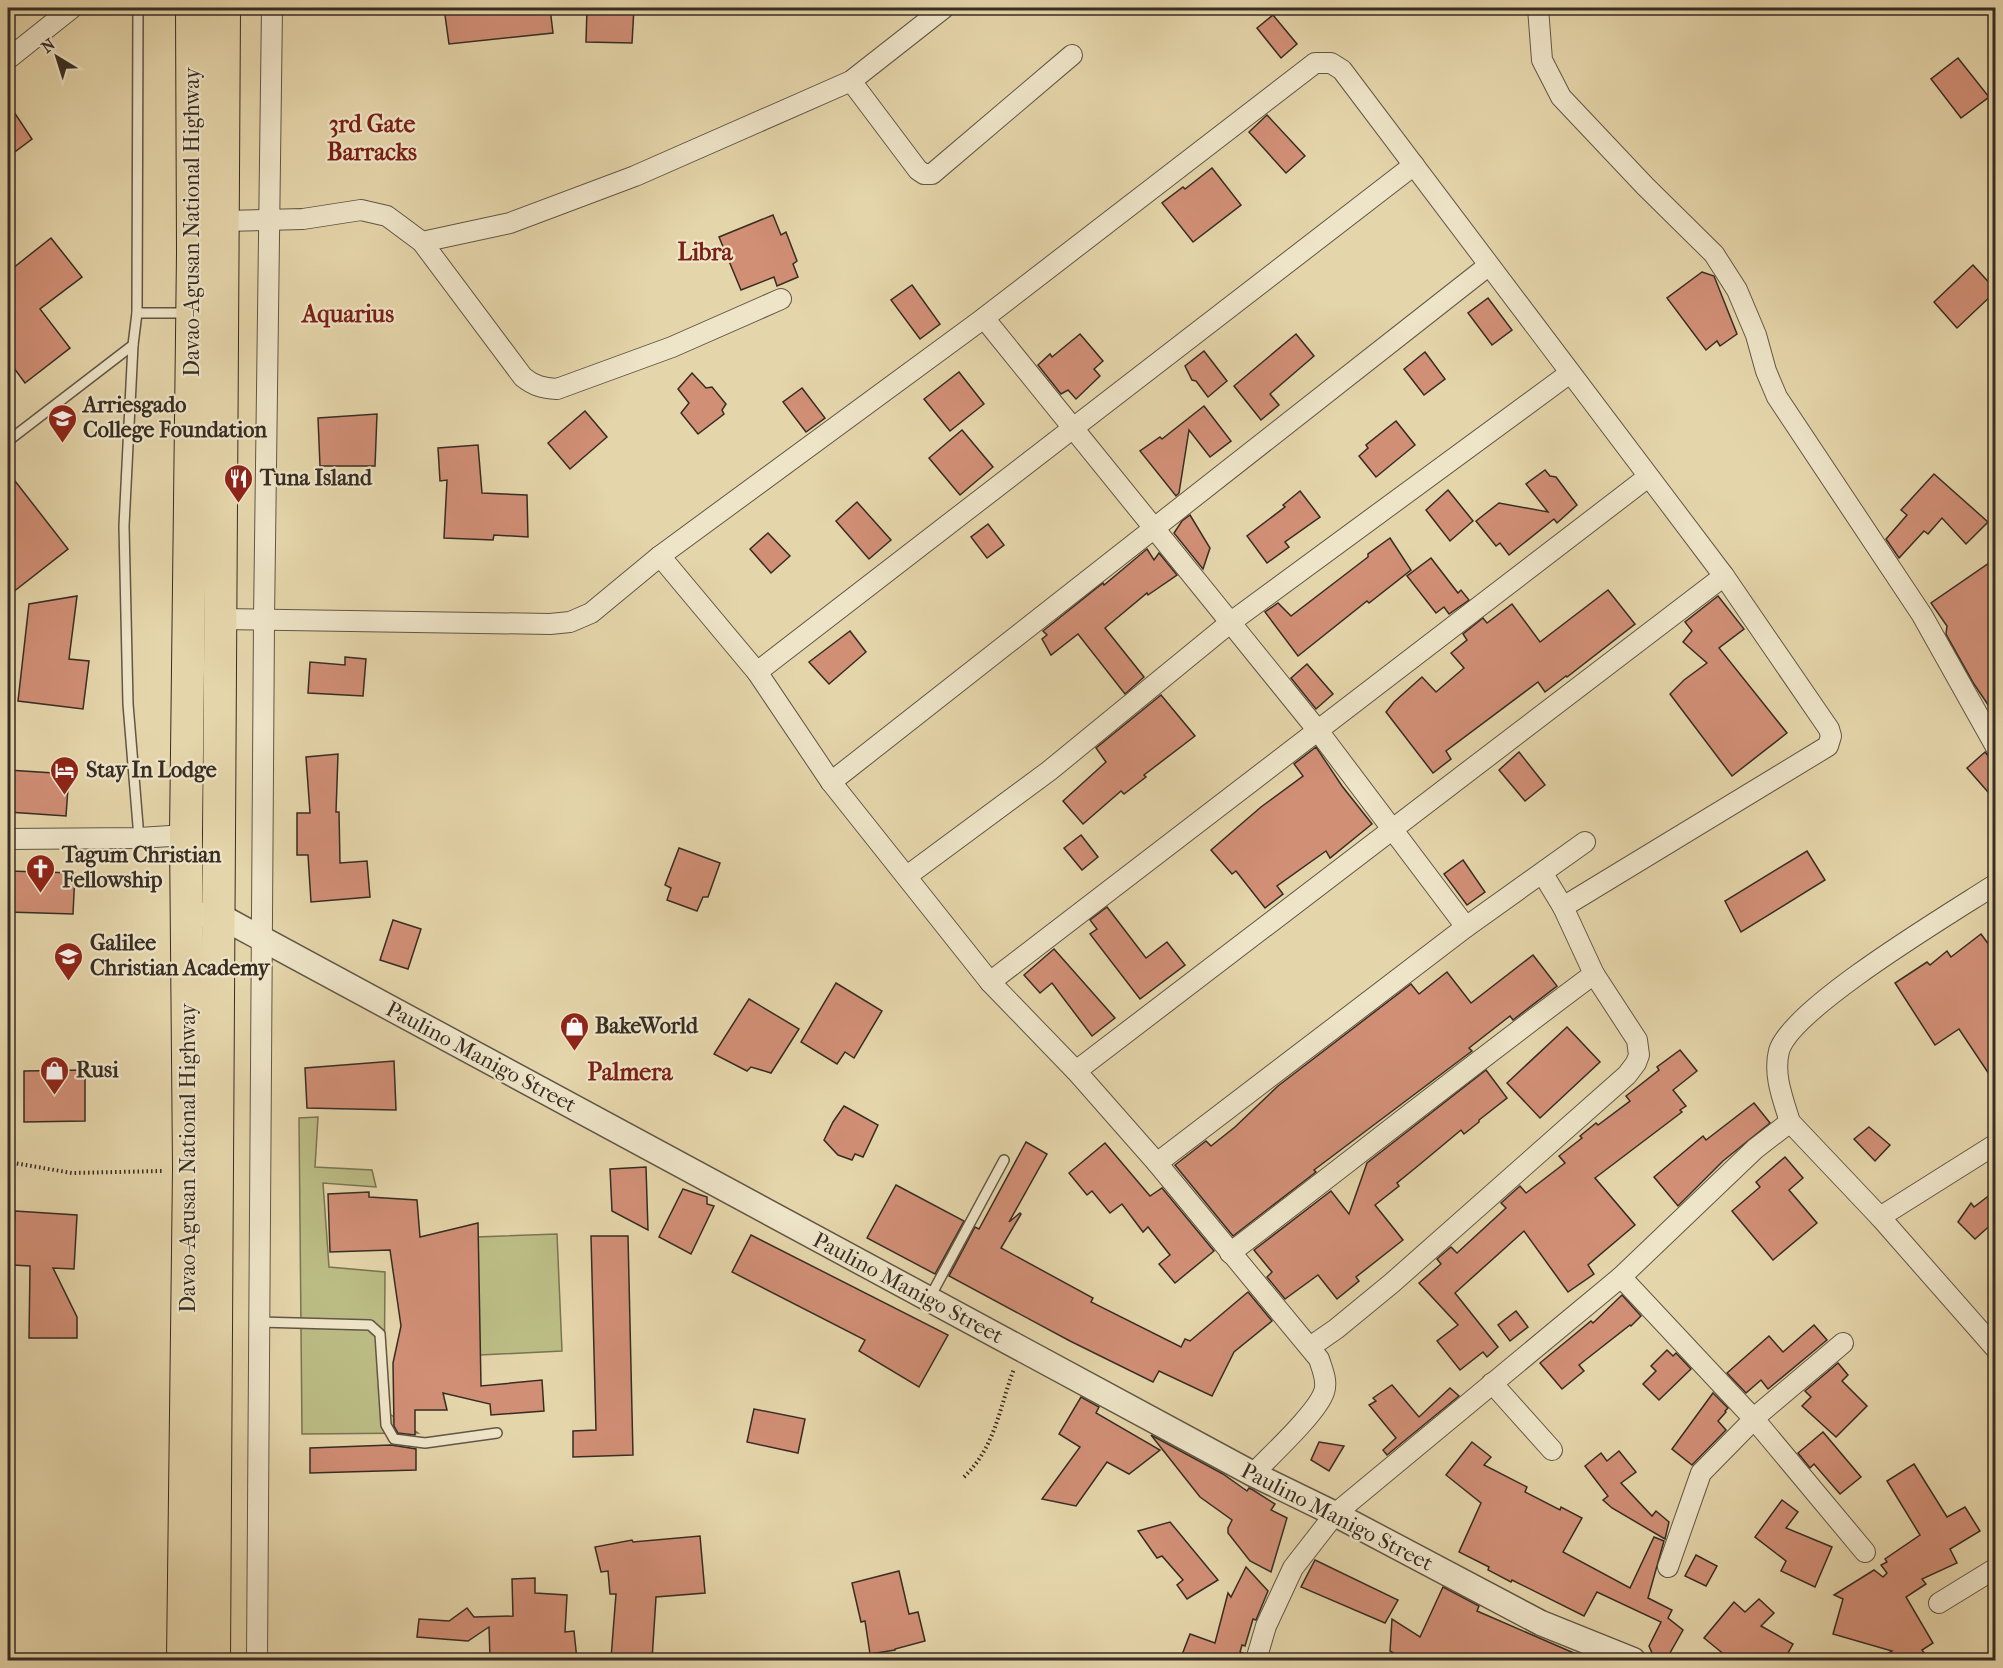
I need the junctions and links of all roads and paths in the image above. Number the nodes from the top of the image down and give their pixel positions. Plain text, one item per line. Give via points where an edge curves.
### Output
1 (72, 8) edge
2 (138, 8) edge
3 (192, 8) edge
4 (224, 8) edge
5 (272, 8) edge
6 (944, 8) edge
7 (1538, 8) edge
8 (1072, 55) dead end
9 (8, 59) edge
10 (851, 81) junction
11 (1414, 165) junction
12 (268, 220) junction
13 (224, 221) junction
14 (422, 242) junction
15 (1488, 266) junction
16 (781, 299) dead end
17 (137, 313) junction
18 (192, 313) junction
19 (984, 318) junction
20 (133, 345) junction
21 (1570, 373) junction
22 (1074, 428) junction
23 (8, 441) edge
24 (1648, 477) junction
25 (1153, 528) junction
26 (660, 556) junction
27 (1724, 576) junction
28 (219, 618) junction
29 (264, 620) junction
30 (1231, 622) junction
31 (757, 672) junction
32 (1319, 732) junction
33 (1995, 747) edge
34 (831, 782) junction
35 (1392, 831) junction
36 (186, 835) junction
37 (139, 838) junction
38 (8, 839) edge
39 (1585, 842) dead end
40 (1543, 873) junction
41 (907, 876) junction
42 (1995, 884) edge
43 (1563, 907) junction
44 (218, 915) junction
45 (187, 916) junction
46 (1466, 927) junction
47 (262, 939) junction
48 (1594, 974) junction
49 (990, 982) junction
50 (1076, 1071) junction
51 (1790, 1122) junction
52 (1995, 1144) edge
53 (1004, 1160) dead end
54 (8, 1162) edge
55 (1157, 1163) junction
56 (189, 1169) junction
57 (1880, 1217) junction
58 (1230, 1253) junction
59 (1621, 1277) junction
60 (929, 1299) junction
61 (259, 1322) junction
62 (1844, 1343) dead end
63 (1310, 1347) junction
64 (1022, 1349) junction
65 (1995, 1349) edge
66 (1492, 1383) junction
67 (1754, 1419) junction
68 (497, 1432) dead end
69 (1552, 1450) dead end
70 (1253, 1474) junction
71 (964, 1477) dead end
72 (1335, 1514) junction
73 (1865, 1552) dead end
74 (1668, 1568) dead end
75 (1995, 1568) edge
76 (1939, 1603) dead end
77 (183, 1660) edge
78 (214, 1660) edge
79 (257, 1660) edge
80 (1256, 1660) edge
81 (1633, 1660) edge

1 - 9 street
2 - 17 lane
3 - 18 highway, Davao-Agusan National Highway
4 - 13 highway, Davao-Agusan National Highway
5 - 12 street
6 - 10 street
7 - 33 street via 1542,60 1561,97 1714,254 1737,290 1776,397 1922,615
8 - 10 street via 932,174 918,170
10 - 14 street via 634,176 510,223
11 - 15 street
11 - 19 street via 1342,70 1330,63 1315,63
11 - 22 street
12 - 13 street
12 - 14 street via 361,210 387,216
12 - 29 street
13 - 28 highway, Davao-Agusan National Highway
14 - 16 street via 523,377 536,386 548,388 557,389 672,347
15 - 21 street
15 - 25 street
17 - 18 lane
17 - 20 lane
18 - 36 highway, Davao-Agusan National Highway
19 - 22 street
19 - 26 street
20 - 23 lane
20 - 37 lane via 124,526 128,704
21 - 24 street
21 - 30 street
22 - 25 street
22 - 31 street
24 - 27 street
24 - 32 street
25 - 30 street
25 - 34 street
26 - 29 street via 591,613 570,622
26 - 31 street
27 - 35 street
27 - 43 street via 1829,729 1832,736 1828,746
28 - 29 street
28 - 44 highway, Davao-Agusan National Highway
29 - 47 street
30 - 32 street
30 - 41 street via 1049,771
31 - 34 street
32 - 35 street
32 - 49 street
34 - 41 street
35 - 46 street
35 - 50 street
36 - 37 street
36 - 45 highway, Davao-Agusan National Highway
37 - 38 street
39 - 40 street
40 - 43 street
40 - 46 street
41 - 49 street
42 - 51 street via 1880,958 1797,1023 1779,1050 1777,1070
43 - 48 street
44 - 45 street
44 - 47 street, Paulino Manigo Street
44 - 78 highway, Davao-Agusan National Highway
45 - 56 highway, Davao-Agusan National Highway
46 - 55 street
47 - 60 street, Paulino Manigo Street
47 - 61 street
48 - 58 street
48 - 63 street via 1637,1040 1639,1055 1627,1075 1392,1283
49 - 50 street
50 - 55 street
51 - 57 street
51 - 59 street via 1755,1149
52 - 57 street
53 - 60 lane
54 - 56 path via 72,1173
55 - 58 street
56 - 77 highway, Davao-Agusan National Highway
57 - 65 street
58 - 63 street
59 - 66 street
59 - 67 street
60 - 64 street, Paulino Manigo Street
61 - 68 lane via 370,1325 380,1334 386,1425 394,1438 425,1443
61 - 79 street
62 - 67 street
63 - 70 street via 1323,1370 1324,1393 1306,1419
64 - 70 street, Paulino Manigo Street
64 - 71 path via 997,1428 974,1468
66 - 69 street
66 - 72 street
67 - 73 street
67 - 74 street via 1701,1473
70 - 72 street, Paulino Manigo Street
72 - 80 street via 1293,1568 1266,1626
72 - 81 street, Paulino Manigo Street via 1541,1623
75 - 76 street

